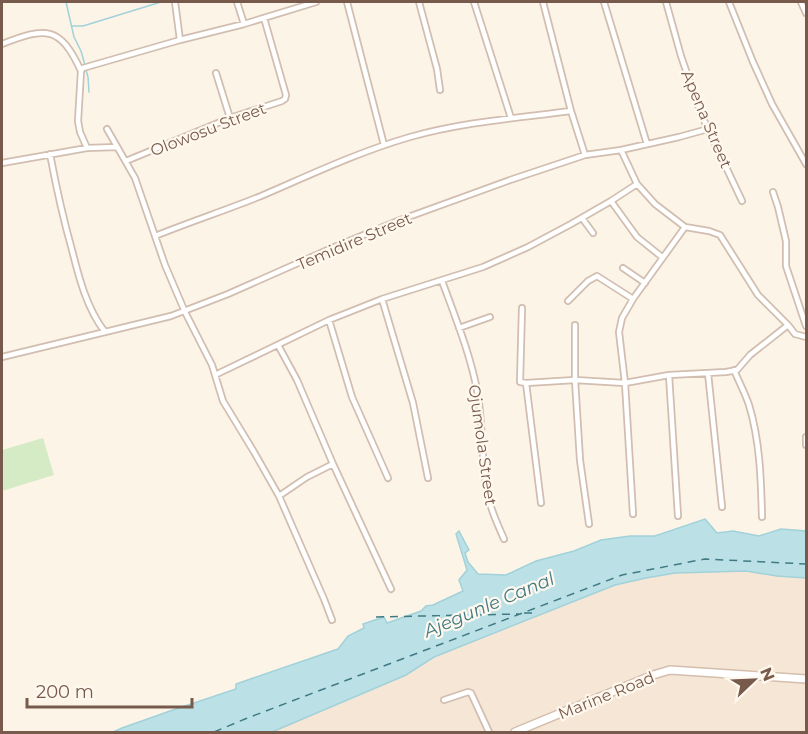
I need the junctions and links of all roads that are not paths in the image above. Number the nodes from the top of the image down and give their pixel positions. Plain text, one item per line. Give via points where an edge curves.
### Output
1 (237, 2) edge
2 (316, 2) edge
3 (347, 2) edge
4 (419, 2) edge
5 (474, 2) edge
6 (543, 2) edge
7 (604, 2) edge
8 (666, 2) edge
9 (729, 2) edge
10 (801, 2) edge
11 (175, 3) edge
12 (807, 13) edge
13 (264, 18) junction
14 (244, 24) junction
15 (180, 40) junction
16 (2, 44) edge
17 (84, 68) junction
18 (216, 73) dead end
19 (440, 90) dead end
20 (571, 111) junction
21 (230, 118) junction
22 (511, 118) junction
23 (107, 129) dead end
24 (708, 129) junction
25 (648, 144) junction
26 (384, 145) junction
27 (117, 147) junction
28 (87, 148) junction
29 (621, 150) junction
30 (50, 154) junction
31 (585, 155) junction
32 (126, 161) junction
33 (2, 163) edge
34 (807, 164) edge
35 (637, 184) junction
36 (773, 192) dead end
37 (610, 201) junction
38 (742, 201) dead end
39 (582, 218) junction
40 (685, 227) junction
41 (593, 234) dead end
42 (155, 236) junction
43 (662, 257) junction
44 (623, 268) dead end
45 (442, 281) junction
46 (645, 283) junction
47 (382, 299) junction
48 (633, 300) junction
49 (568, 301) dead end
50 (522, 308) dead end
51 (185, 312) junction
52 (490, 317) dead end
53 (329, 320) junction
54 (788, 325) junction
55 (575, 326) dead end
56 (807, 326) edge
57 (459, 328) junction
58 (105, 332) junction
59 (807, 337) edge
60 (278, 345) junction
61 (2, 357) edge
62 (734, 370) junction
63 (708, 373) junction
64 (215, 375) junction
65 (669, 375) junction
66 (575, 381) junction
67 (526, 383) junction
68 (625, 383) junction
69 (807, 437) edge
70 (807, 445) edge
71 (333, 464) junction
72 (387, 478) dead end
73 (429, 478) dead end
74 (279, 496) junction
75 (541, 503) dead end
76 (722, 507) dead end
77 (633, 514) dead end
78 (678, 516) dead end
79 (762, 517) dead end
80 (589, 524) dead end
81 (504, 539) dead end
82 (391, 588) dead end
83 (332, 620) dead end
84 (807, 679) edge
85 (444, 700) dead end
86 (489, 732) edge
87 (515, 732) edge

1 - 14 street
2 - 13 street
3 - 26 street
4 - 19 street
5 - 22 street
6 - 20 street
7 - 25 street
8 - 24 street, Apena Street
9 - 34 street via 772,104
10 - 12 street
11 - 15 street
13 - 14 street
13 - 21 street, Olowosu Street via 285,99
14 - 15 street
15 - 17 street
16 - 17 street via 32,33 56,35
17 - 28 street via 78,121
18 - 21 street
20 - 22 street
20 - 31 street
21 - 32 street, Olowosu Street
22 - 26 street via 436,130
23 - 27 street
24 - 25 street, Temidire Street
24 - 38 street, Apena Street
25 - 29 street, Temidire Street
26 - 42 street
27 - 28 street
27 - 32 street
28 - 30 street
29 - 31 street, Temidire Street
29 - 35 street
30 - 33 street
30 - 58 street via 59,205 80,279
31 - 51 street, Temidire Street via 400,220
32 - 42 street
35 - 37 street
35 - 40 street
36 - 56 street via 786,241 786,266
37 - 39 street
37 - 43 street via 637,237
39 - 41 street
39 - 45 street via 528,247
40 - 43 street
40 - 54 street via 720,235 758,296
42 - 51 street
43 - 46 street
44 - 46 street
45 - 47 street
45 - 57 street, Ojumola Street
46 - 48 street
47 - 53 street
47 - 73 street via 413,403
48 - 49 street via 597,276
48 - 68 street via 619,332
50 - 67 street via 520,382
51 - 58 street, Temidire Street
51 - 64 street
52 - 57 street
53 - 60 street
53 - 72 street via 352,398
54 - 59 street via 795,334
54 - 62 street
55 - 66 street
57 - 81 street, Ojumola Street via 478,397 488,494
58 - 61 street, Temidire Street
60 - 64 street
60 - 71 street
62 - 63 street
62 - 79 street via 755,431
63 - 65 street
63 - 76 street
64 - 74 street via 223,401
65 - 68 street
65 - 78 street
66 - 67 street
66 - 68 street
66 - 80 street
67 - 75 street
68 - 77 street
69 - 70 street
71 - 74 street
71 - 82 street
74 - 83 street
84 - 87 street, Marine Road via 670,670
85 - 86 street via 471,693

